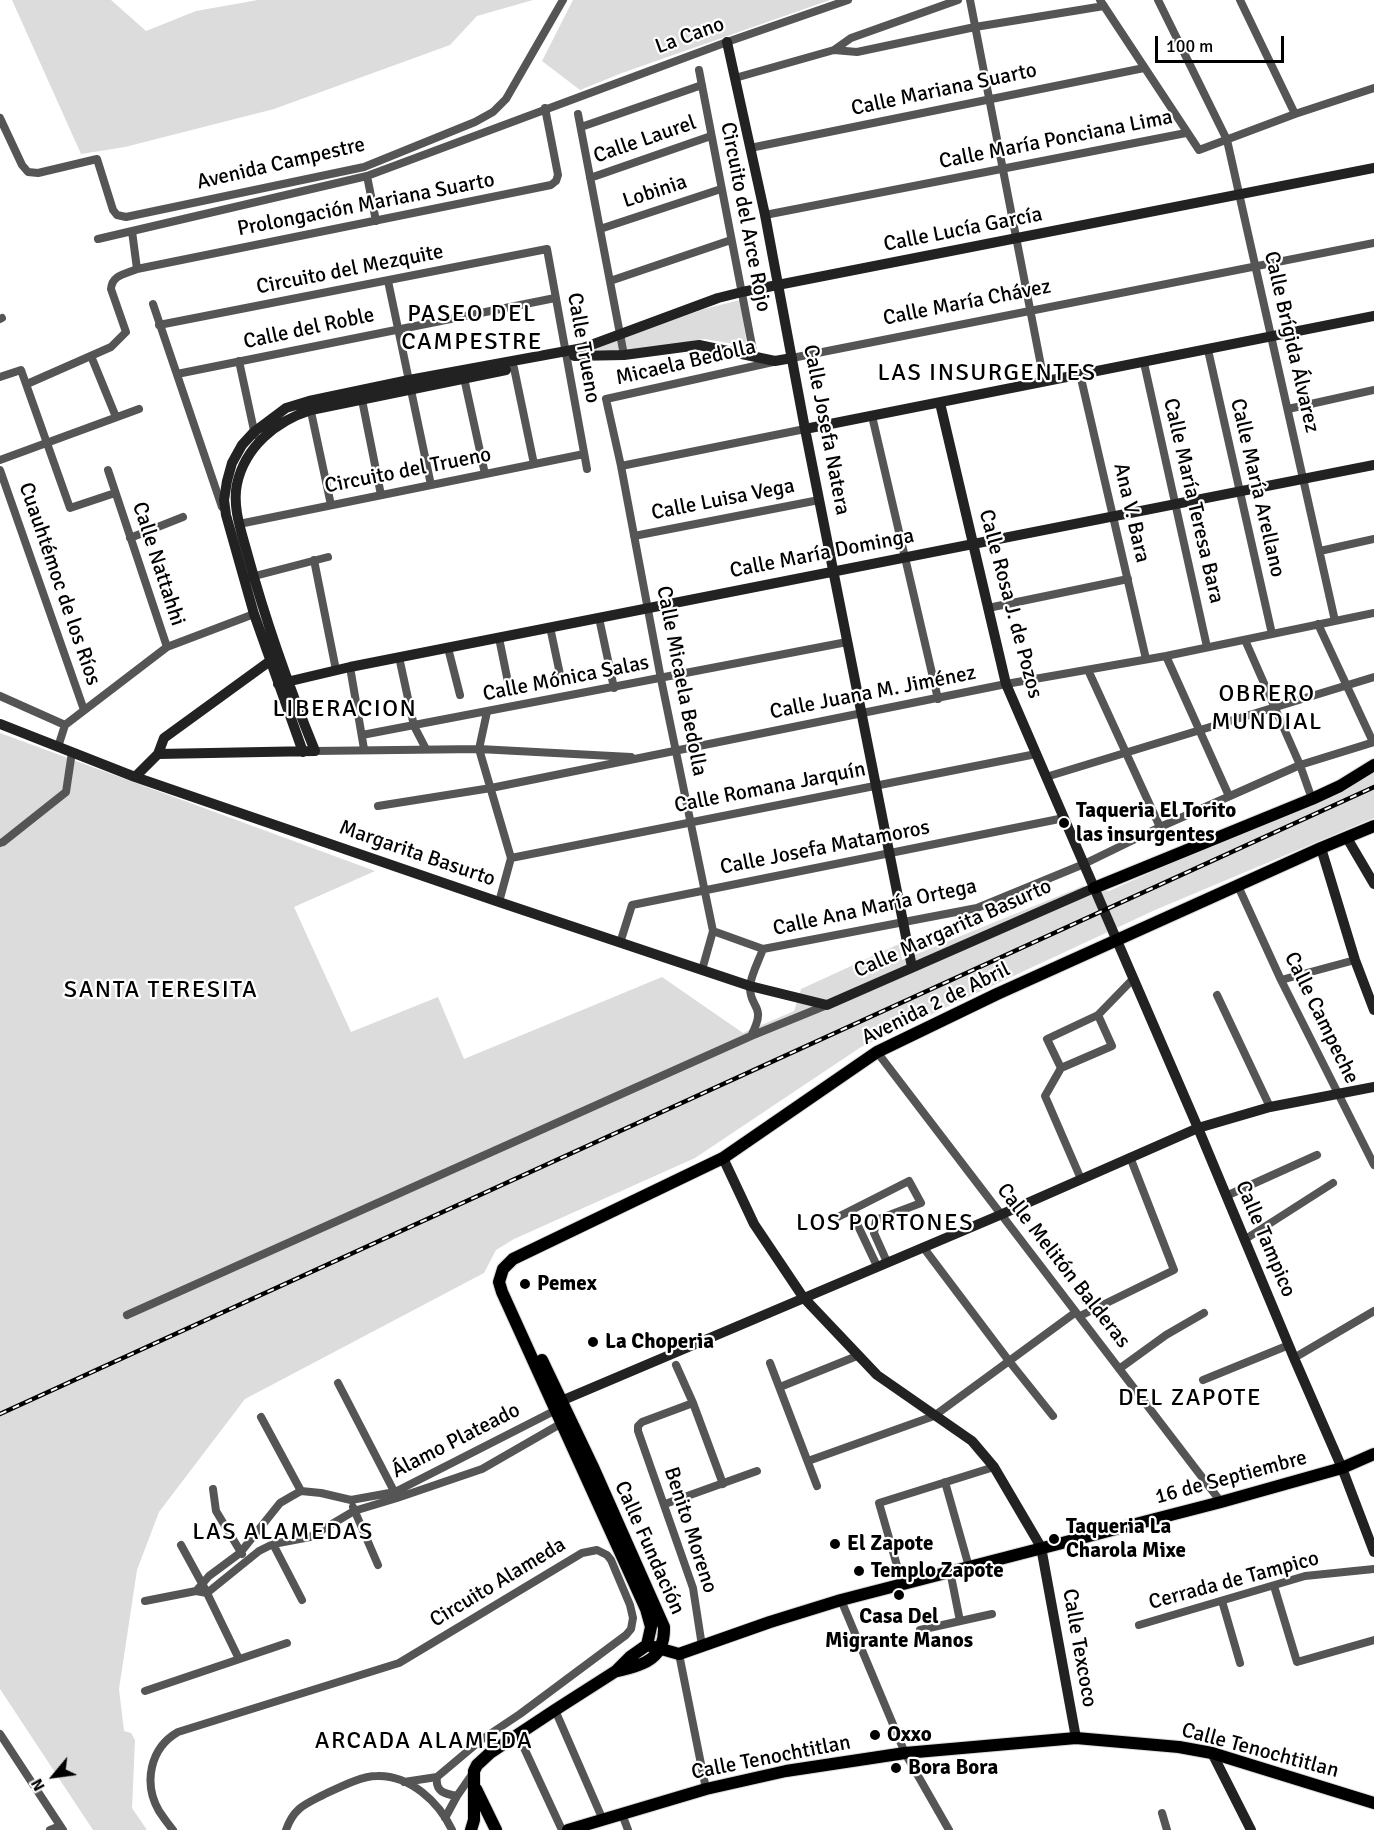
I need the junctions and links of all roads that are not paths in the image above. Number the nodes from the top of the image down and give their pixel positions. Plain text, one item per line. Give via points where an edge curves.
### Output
1 (562, 0) edge
2 (848, 0) edge
3 (958, 0) edge
4 (970, 0) edge
5 (1158, 0) edge
6 (1240, 0) edge
7 (1102, 3) edge
8 (975, 27) junction
9 (727, 42) junction
10 (834, 50) junction
11 (1144, 68) junction
12 (699, 70) dead end
13 (735, 78) junction
14 (702, 85) junction
15 (1374, 88) edge
16 (990, 100) junction
17 (545, 108) junction
18 (578, 114) dead end
19 (1295, 114) junction
20 (0, 118) edge
21 (581, 127) junction
22 (1186, 133) junction
23 (711, 136) junction
24 (1227, 140) junction
25 (750, 148) junction
26 (1374, 168) edge
27 (1003, 170) junction
28 (367, 176) junction
29 (590, 178) junction
30 (722, 189) junction
31 (1240, 195) junction
32 (765, 215) junction
33 (376, 221) junction
34 (600, 229) junction
35 (132, 231) junction
36 (99, 239) dead end
37 (1016, 239) junction
38 (731, 240) junction
39 (1374, 243) edge
40 (547, 249) joint
41 (1256, 267) junction
42 (137, 270) junction
43 (388, 281) junction
44 (610, 281) junction
45 (778, 286) junction
46 (742, 292) junction
47 (555, 298) junction
48 (153, 304) dead end
49 (1029, 310) junction
50 (1374, 316) edge
51 (159, 325) junction
52 (398, 329) junction
53 (619, 335) junction
54 (1271, 337) junction
55 (1208, 350) junction
56 (566, 354) junction
57 (624, 355) junction
58 (91, 356) junction
59 (754, 356) junction
60 (792, 358) junction
61 (239, 361) junction
62 (775, 361) junction
63 (1144, 363) junction
64 (514, 368) junction
65 (177, 374) junction
66 (1080, 374) junction
67 (0, 377) edge
68 (464, 378) junction
69 (1044, 381) junction
70 (27, 384) junction
71 (410, 385) junction
72 (1374, 390) edge
73 (606, 399) joint
74 (362, 400) junction
75 (940, 403) junction
76 (310, 406) junction
77 (1288, 408) junction
78 (139, 410) dead end
79 (872, 416) junction
80 (116, 417) junction
81 (805, 429) junction
82 (254, 432) junction
83 (47, 444) junction
84 (257, 445) junction
85 (584, 454) junction
86 (0, 460) edge
87 (534, 464) junction
88 (1374, 465) edge
89 (621, 466) junction
90 (587, 469) dead end
91 (0, 470) edge
92 (108, 470) dead end
93 (485, 474) junction
94 (1304, 479) junction
95 (431, 485) junction
96 (3, 488) edge
97 (1240, 492) junction
98 (115, 493) junction
99 (381, 495) junction
100 (819, 500) junction
101 (331, 505) junction
102 (1176, 505) junction
103 (226, 515) junction
104 (183, 517) dead end
105 (1113, 517) junction
106 (239, 524) junction
107 (634, 536) junction
108 (130, 538) junction
109 (1374, 539) edge
110 (972, 545) junction
111 (1320, 551) junction
112 (328, 557) dead end
113 (906, 559) junction
114 (314, 560) junction
115 (834, 572) junction
116 (248, 578) junction
117 (1128, 579) junction
118 (647, 608) junction
119 (988, 608) junction
120 (254, 614) junction
121 (1374, 614) edge
122 (599, 618) junction
123 (1335, 621) junction
124 (1318, 624) junction
125 (550, 627) junction
126 (1272, 634) junction
127 (498, 638) junction
128 (1245, 640) junction
129 (847, 642) junction
130 (166, 647) junction
131 (1207, 647) junction
132 (448, 648) junction
133 (1166, 656) junction
134 (399, 657) junction
135 (1146, 659) junction
136 (270, 662) junction
137 (350, 667) junction
138 (336, 670) junction
139 (1088, 670) junction
140 (1374, 677) edge
141 (561, 679) dead end
142 (661, 679) junction
143 (283, 682) junction
144 (1006, 684) junction
145 (1347, 686) junction
146 (614, 688) junction
147 (510, 692) dead end
148 (460, 695) dead end
149 (0, 696) edge
150 (938, 699) junction
151 (1274, 708) junction
152 (84, 710) junction
153 (487, 712) junction
154 (861, 714) junction
155 (0, 724) edge
156 (65, 725) junction
157 (414, 726) junction
158 (1200, 730) junction
159 (362, 735) junction
160 (1373, 742) edge
161 (58, 747) junction
162 (364, 749) junction
163 (426, 749) junction
164 (479, 749) junction
165 (676, 750) junction
166 (315, 751) junction
167 (72, 752) junction
168 (303, 752) junction
169 (1126, 753) junction
170 (158, 754) junction
171 (1036, 754) junction
172 (643, 757) junction
173 (1300, 765) junction
174 (1374, 765) edge
175 (1374, 772) edge
176 (135, 777) junction
177 (1046, 777) junction
178 (876, 786) junction
179 (1340, 786) junction
180 (491, 788) junction
181 (1229, 796) junction
182 (1312, 799) junction
183 (378, 806) dead end
184 (1064, 818) junction
185 (691, 822) junction
186 (1374, 826) edge
187 (1160, 827) junction
188 (1347, 838) junction
189 (0, 843) edge
190 (1321, 848) junction
191 (889, 853) junction
192 (511, 858) junction
193 (1083, 864) junction
194 (1374, 884) edge
195 (1238, 886) junction
196 (1094, 888) junction
197 (704, 891) junction
198 (499, 902) junction
199 (903, 923) junction
200 (713, 931) junction
201 (1118, 941) junction
202 (620, 943) junction
203 (763, 949) junction
204 (1355, 960) junction
205 (912, 967) junction
206 (702, 970) junction
207 (1134, 978) junction
208 (1281, 980) junction
209 (750, 986) junction
210 (1217, 995) dead end
211 (827, 1005) junction
212 (1374, 1010) edge
213 (1098, 1015) junction
214 (751, 1036) junction
215 (877, 1052) junction
216 (1061, 1068) junction
217 (1374, 1088) edge
218 (1338, 1094) junction
219 (1270, 1107) junction
220 (1198, 1128) junction
221 (1317, 1155) dead end
222 (1130, 1156) junction
223 (723, 1158) junction
224 (1374, 1165) edge
225 (1081, 1179) junction
226 (1333, 1184) dead end
227 (1226, 1196) junction
228 (851, 1211) junction
229 (1000, 1215) junction
230 (832, 1220) dead end
231 (1244, 1240) junction
232 (923, 1247) junction
233 (882, 1264) junction
234 (503, 1269) junction
235 (803, 1297) junction
236 (1374, 1311) edge
237 (1204, 1313) dead end
238 (1078, 1314) junction
239 (127, 1315) dead end
240 (1289, 1344) junction
241 (857, 1356) junction
242 (1294, 1358) junction
243 (1009, 1361) junction
244 (770, 1363) dead end
245 (676, 1365) dead end
246 (1119, 1369) junction
247 (1203, 1380) dead end
248 (338, 1383) dead end
249 (780, 1387) junction
250 (693, 1403) junction
251 (560, 1413) junction
252 (934, 1416) junction
253 (1053, 1416) dead end
254 (261, 1417) dead end
255 (1374, 1454) edge
256 (808, 1461) junction
257 (994, 1467) junction
258 (1342, 1468) junction
259 (757, 1472) dead end
260 (945, 1482) junction
261 (723, 1484) junction
262 (817, 1486) dead end
263 (213, 1489) dead end
264 (301, 1491) junction
265 (396, 1495) junction
266 (351, 1500) junction
267 (1221, 1502) junction
268 (665, 1504) junction
269 (354, 1510) junction
270 (181, 1545) dead end
271 (273, 1545) junction
272 (1041, 1547) junction
273 (1374, 1552) edge
274 (240, 1553) junction
275 (248, 1559) junction
276 (378, 1565) dead end
277 (969, 1567) junction
278 (1374, 1569) edge
279 (950, 1571) junction
280 (202, 1583) junction
281 (902, 1584) junction
282 (1274, 1586) junction
283 (196, 1591) junction
284 (207, 1593) junction
285 (302, 1600) dead end
286 (841, 1600) junction
287 (145, 1601) dead end
288 (1222, 1602) junction
289 (992, 1614) dead end
290 (960, 1621) junction
291 (1139, 1625) dead end
292 (920, 1630) dead end
293 (1374, 1640) edge
294 (287, 1643) dead end
295 (647, 1645) junction
296 (702, 1646) junction
297 (661, 1649) junction
298 (679, 1654) junction
299 (239, 1659) junction
300 (1240, 1663) dead end
301 (616, 1671) junction
302 (145, 1690) dead end
303 (555, 1710) junction
304 (0, 1734) edge
305 (518, 1735) junction
306 (1076, 1738) junction
307 (905, 1753) junction
308 (1212, 1753) junction
309 (474, 1771) junction
310 (436, 1777) junction
311 (404, 1782) junction
312 (474, 1785) junction
313 (706, 1789) junction
314 (457, 1796) junction
315 (1374, 1803) edge
316 (1162, 1813) dead end
317 (622, 1814) junction
318 (446, 1818) junction
319 (603, 1820) junction
320 (471, 1827) edge
321 (495, 1827) edge
322 (62, 1828) edge
323 (50, 1830) edge
324 (173, 1830) edge
325 (286, 1830) edge
326 (452, 1830) edge
327 (562, 1830) edge
328 (568, 1830) edge
329 (628, 1830) edge
330 (949, 1830) edge
331 (1167, 1830) edge
332 (1251, 1830) edge

1 - 20 street, Avenida Campestre via 506,99 475,122 364,167 126,217 113,210 97,159 28,172
2 - 9 street, La Cano
3 - 10 street via 851,38
4 - 8 street
5 - 24 street, Calle Brígida Álvarez
6 - 19 street
7 - 8 street
7 - 11 street
8 - 10 street via 857,52
8 - 16 street
9 - 13 street, Calle Josefa Natera
9 - 17 street, La Cano
10 - 13 street
11 - 16 street, Calle Mariana Suarto
11 - 22 street
12 - 14 street, Circuito del Arce Rojo
13 - 25 street, Calle Josefa Natera
14 - 21 street
14 - 23 street, Circuito del Arce Rojo
15 - 19 street, Calle María Ponciana Lima
16 - 25 street, Calle Mariana Suarto
16 - 27 street
17 - 28 street, La Cano
17 - 33 street, Prolongación Mariana Suarto via 558,175 551,185
18 - 21 street
19 - 24 street, Calle María Ponciana Lima
21 - 29 street
22 - 24 street, Calle María Ponciana Lima via 1199,150
22 - 27 street, Calle María Ponciana Lima
23 - 29 street, Calle Laurel
23 - 30 street, Circuito del Arce Rojo
24 - 31 street, Calle Brígida Álvarez
25 - 32 street, Calle Josefa Natera
26 - 31 street, Calle Lucía García
27 - 32 street, Calle María Ponciana Lima
27 - 37 street
28 - 33 street
28 - 35 street, La Cano
29 - 34 street
30 - 34 street, Lobinia
30 - 38 street, Circuito del Arce Rojo
31 - 37 street, Calle Lucía García
31 - 41 street, Calle Brígida Álvarez
32 - 45 street, Calle Josefa Natera
33 - 42 street, Prolongación Mariana Suarto
34 - 44 street
35 - 36 street, La Cano
35 - 42 street
37 - 45 street, Calle Lucía García
37 - 49 street
38 - 44 street
38 - 46 street, Circuito del Arce Rojo
39 - 41 street, Calle María Chávez
40 - 43 street, Circuito del Mezquite
40 - 47 street, Calle Trueno
41 - 49 street, Calle María Chávez
41 - 54 street, Calle Brígida Álvarez
42 - 58 street, Prolongación Mariana Suarto via 115,277 111,283 126,332 111,347
43 - 51 street, Circuito del Mezquite
43 - 52 street
44 - 53 street
45 - 46 street, Calle Lucía García
45 - 60 street, Calle Josefa Natera
46 - 53 street, Calle Lucía García
46 - 59 street, Circuito del Arce Rojo
47 - 52 street, Calle del Roble
47 - 56 street, Calle Trueno
48 - 51 street
49 - 60 street, Calle María Chávez
49 - 69 street
50 - 54 street
51 - 65 street
52 - 61 street, Calle del Roble
52 - 71 street
53 - 56 street, Calle Lucía García
53 - 57 street
54 - 55 street
54 - 77 street, Calle Brígida Álvarez
55 - 63 street
55 - 97 street, Calle María Arellano
56 - 57 street, Calle María Chávez
56 - 64 street
56 - 71 street
56 - 85 street, Calle Trueno
57 - 59 street, Calle María Chávez via 699,345
58 - 70 street
58 - 80 street
59 - 62 street, Calle María Chávez
60 - 62 street, Calle María Chávez
60 - 81 street, Calle Josefa Natera
61 - 65 street, Calle del Roble
61 - 82 street
62 - 73 street, Micaela Bedolla
63 - 66 street
63 - 102 street, Calle María Teresa Bara
64 - 68 street
64 - 87 street
65 - 103 street
66 - 69 street
66 - 105 street, Ana V. Bara
67 - 70 street via 21,370
68 - 71 street
68 - 93 street
69 - 75 street
70 - 83 street
71 - 74 street
71 - 76 street
71 - 95 street
72 - 77 street
73 - 89 street, Calle Micaela Bedolla
74 - 76 street
74 - 99 street
75 - 79 street
75 - 110 street, Calle Rosa J. de Pozos
76 - 82 street via 286,408
76 - 84 street via 271,430
76 - 101 street
77 - 94 street, Calle Brígida Álvarez
78 - 80 street
79 - 81 street
79 - 113 street
80 - 83 street
81 - 89 street
81 - 100 street, Calle Josefa Natera
82 - 84 street
82 - 103 street via 232,463 225,491
83 - 86 street
83 - 98 street via 70,507
84 - 106 street via 237,484
85 - 87 street, Circuito del Trueno
85 - 90 street, Calle Trueno
87 - 93 street, Circuito del Trueno
88 - 94 street, Calle María Dominga
89 - 107 street, Calle Micaela Bedolla
91 - 96 street, Cuauhtémoc de los Ríos
92 - 98 street, Calle Nattahhi
93 - 95 street, Circuito del Trueno
94 - 97 street, Calle María Dominga
94 - 111 street, Calle Brígida Álvarez
95 - 99 street, Circuito del Trueno
96 - 152 street, Cuauhtémoc de los Ríos
97 - 102 street, Calle María Dominga
97 - 126 street, Calle María Arellano
98 - 108 street, Calle Nattahhi
99 - 101 street, Circuito del Trueno
100 - 107 street, Calle Luisa Vega
100 - 115 street, Calle Josefa Natera
101 - 106 street, Circuito del Trueno
102 - 105 street, Calle María Dominga
102 - 131 street, Calle María Teresa Bara
103 - 116 street
104 - 108 street
105 - 110 street, Calle María Dominga
105 - 117 street, Ana V. Bara
106 - 116 street
107 - 118 street, Calle Micaela Bedolla
108 - 130 street, Calle Nattahhi
109 - 111 street
110 - 113 street, Calle María Dominga
110 - 119 street, Calle Rosa J. de Pozos
111 - 123 street, Calle Brígida Álvarez
112 - 114 street
113 - 115 street, Calle María Dominga
113 - 150 street
114 - 116 street
114 - 138 street
115 - 118 street, Calle María Dominga
115 - 129 street, Calle Josefa Natera
116 - 120 street
116 - 143 street
117 - 119 street
117 - 135 street, Ana V. Bara
118 - 122 street, Calle María Dominga
118 - 142 street, Calle Micaela Bedolla
119 - 144 street, Calle Rosa J. de Pozos
120 - 130 street
120 - 136 street
121 - 123 street, Calle Juana M. Jiménez
122 - 125 street, Calle María Dominga
122 - 146 street
123 - 124 street, Calle Juana M. Jiménez
124 - 126 street, Calle Juana M. Jiménez
124 - 145 street
125 - 127 street, Calle María Dominga
125 - 141 street
126 - 128 street, Calle Juana M. Jiménez
127 - 132 street, Calle María Dominga
127 - 147 street
128 - 131 street, Calle Juana M. Jiménez
128 - 151 street
129 - 142 street, Calle Mónica Salas
129 - 154 street, Calle Josefa Natera
130 - 152 street
131 - 133 street, Calle Juana M. Jiménez
132 - 134 street, Calle María Dominga
132 - 148 street
133 - 135 street, Calle Juana M. Jiménez
133 - 158 street
134 - 137 street, Calle María Dominga
134 - 157 street
135 - 139 street, Calle Juana M. Jiménez
136 - 143 street
136 - 170 street via 164,738
137 - 138 street, Calle María Dominga
137 - 159 street
138 - 143 street, Calle María Dominga
139 - 144 street, Calle Juana M. Jiménez
139 - 169 street
140 - 145 street
142 - 146 street, Calle Mónica Salas
142 - 165 street, Calle Micaela Bedolla
143 - 166 street
143 - 168 street
144 - 150 street, Calle Juana M. Jiménez
144 - 171 street, Calle Rosa J. de Pozos
145 - 151 street
145 - 160 street
146 - 153 street, Calle Mónica Salas
149 - 156 street
150 - 154 street, Calle Juana M. Jiménez
151 - 158 street
151 - 173 street
152 - 156 street
153 - 157 street, Calle Mónica Salas
153 - 164 street
154 - 165 street, Calle Juana M. Jiménez
154 - 178 street, Calle Josefa Natera
155 - 161 street, Margarita Basurto
156 - 161 street
157 - 159 street, Calle Mónica Salas
157 - 163 street
158 - 169 street
158 - 181 street
159 - 162 street
160 - 173 street, Calle Ana María Ortega
161 - 167 street, Margarita Basurto
162 - 163 street
162 - 166 street
163 - 164 street
164 - 172 street
164 - 180 street
165 - 172 street, Calle Juana M. Jiménez
165 - 185 street, Calle Micaela Bedolla
166 - 168 street
167 - 176 street, Margarita Basurto
167 - 189 street via 66,792
168 - 170 street
169 - 177 street
169 - 187 street
170 - 176 street
171 - 177 street, Calle Rosa J. de Pozos
171 - 178 street, Calle Romana Jarquín
172 - 180 street, Calle Juana M. Jiménez
173 - 181 street, Calle Ana María Ortega
173 - 182 street
174 - 179 main road
175 - 179 main road
176 - 198 street, Margarita Basurto
177 - 184 street, Calle Rosa J. de Pozos
178 - 185 street, Calle Romana Jarquín
178 - 191 street, Calle Josefa Natera
179 - 182 main road
180 - 183 street, Calle Juana M. Jiménez
180 - 192 street
181 - 187 street, Calle Ana María Ortega
182 - 196 main road
184 - 191 street, Calle Josefa Matamoros
184 - 193 street, Calle Rosa J. de Pozos
185 - 192 street, Calle Romana Jarquín
185 - 197 street, Calle Micaela Bedolla
186 - 188 main road, Avenida 2 de Abril
187 - 193 street, Calle Ana María Ortega
188 - 190 main road, Avenida 2 de Abril
188 - 194 street
190 - 195 main road, Avenida 2 de Abril
190 - 204 street
191 - 197 street, Calle Josefa Matamoros
191 - 199 street, Calle Josefa Natera
192 - 198 street
193 - 196 street, Calle Rosa J. de Pozos
193 - 199 street, Calle Ana María Ortega via 977,908
195 - 201 main road, Avenida 2 de Abril
195 - 208 street, Calle Campeche
196 - 201 street, Calle Rosa J. de Pozos
196 - 205 street, Calle Margarita Basurto
197 - 200 street, Calle Micaela Bedolla
197 - 202 street, Calle Josefa Matamoros via 632,905
198 - 202 street, Margarita Basurto
199 - 203 street, Calle Ana María Ortega
199 - 205 street, Calle Josefa Natera
200 - 203 street, Calle Ana María Ortega
200 - 206 street, Calle Micaela Bedolla
201 - 207 street, Calle Tampico
201 - 215 main road, Avenida 2 de Abril
202 - 206 street, Margarita Basurto
203 - 209 street
204 - 208 street
204 - 212 street
205 - 211 street, Calle Margarita Basurto
206 - 209 street, Margarita Basurto
207 - 213 street
207 - 220 street, Calle Tampico
208 - 218 street, Calle Campeche
209 - 211 street, Margarita Basurto
209 - 214 street via 759,1010
210 - 219 street
211 - 214 street
213 - 216 street via 1047,1039
213 - 216 street via 1112,1047
214 - 239 street
215 - 223 main road, Avenida 2 de Abril
215 - 229 street, Calle Melitón Balderas
216 - 225 street via 1045,1096
217 - 218 street
218 - 219 street
218 - 224 street, Calle Campeche
219 - 220 street
220 - 222 street
220 - 227 street, Calle Tampico
221 - 227 street
222 - 225 street
222 - 238 street via 1174,1270
223 - 234 main road, Avenida 2 de Abril via 513,1259
223 - 235 street, Calle Texcoco via 754,1224
225 - 229 street
226 - 231 street
227 - 231 street, Calle Tampico
228 - 230 street
228 - 233 street
228 - 233 street via 909,1181 921,1203 876,1220 874,1233
229 - 232 street
229 - 238 street, Calle Melitón Balderas
231 - 240 street, Calle Tampico
232 - 233 street
232 - 243 street
233 - 235 street
234 - 251 main road, Calle Fundación
234 - 251 main road, Calle Fundación via 499,1282 502,1292
235 - 241 street, Calle Texcoco
235 - 251 street
236 - 242 street
237 - 246 street
238 - 243 street
238 - 246 street, Calle Melitón Balderas
240 - 242 street, Calle Tampico
240 - 247 street
241 - 249 street
241 - 252 street, Calle Texcoco
242 - 258 street, Calle Tampico
243 - 252 street
243 - 253 street
244 - 249 street
245 - 250 street
246 - 267 street, Calle Melitón Balderas
248 - 265 street
249 - 256 street
250 - 261 street
250 - 268 street, Benito Moreno via 638,1426
251 - 265 street, Álamo Plateado
251 - 265 street, Álamo Plateado via 482,1469
251 - 295 main road, Calle Fundación via 646,1609 651,1627
251 - 297 main road, Calle Fundación via 593,1467 664,1627
252 - 256 street
252 - 257 street, Calle Texcoco via 972,1441
254 - 264 street
255 - 258 main road, 16 de Septiembre
256 - 262 street
257 - 260 street
257 - 272 street, Calle Texcoco
258 - 267 main road, 16 de Septiembre
258 - 273 street, Calle Tampico
259 - 261 street
260 - 277 street
260 - 281 street via 879,1503
261 - 268 street
263 - 274 street via 216,1511
264 - 266 street, Álamo Plateado
264 - 274 street via 280,1503
265 - 266 street, Álamo Plateado
265 - 269 street, Álamo Plateado
266 - 269 street
267 - 272 main road, 16 de Septiembre
268 - 296 street, Benito Moreno via 693,1588
269 - 271 street, Álamo Plateado via 310,1537
269 - 276 street
270 - 280 street
271 - 275 street, Álamo Plateado
271 - 285 street
272 - 277 main road, 16 de Septiembre
272 - 306 street, Calle Texcoco
274 - 275 street
274 - 280 street
275 - 284 street, Álamo Plateado
277 - 279 main road, 16 de Septiembre
278 - 282 street, Cerrada de Tampico via 1305,1576
279 - 281 main road, 16 de Septiembre
279 - 290 street
280 - 283 street
280 - 284 street
281 - 286 main road, 16 de Septiembre
282 - 288 street, Cerrada de Tampico
282 - 293 street via 1297,1662
283 - 284 street
283 - 287 street
284 - 299 street
286 - 296 main road, 16 de Septiembre
286 - 307 street
288 - 291 street, Cerrada de Tampico
288 - 300 street
289 - 290 street
290 - 292 street
294 - 299 street
295 - 297 main road
295 - 301 main road
296 - 298 main road, 16 de Septiembre
297 - 298 main road
297 - 301 main road, Calle Fundación via 636,1667
298 - 313 street
299 - 302 street
301 - 303 main road
303 - 305 main road
303 - 319 street
304 - 322 street
305 - 309 main road via 482,1760
305 - 327 street
306 - 307 main road, Calle Tenochtitlan
306 - 308 main road, Calle Tenochtitlan
307 - 313 main road, Calle Tenochtitlan via 786,1771
307 - 330 street
308 - 315 main road, Calle Tenochtitlan
308 - 332 street
309 - 312 main road
309 - 314 street
310 - 311 street
310 - 314 street via 440,1790
310 - 324 street, Circuito Alameda via 631,1629 630,1605 611,1560 603,1552 582,1553 399,1663 171,1736 156,1753 151,1785 159,1810
311 - 318 street via 430,1799
311 - 325 street via 370,1776 330,1792 295,1811
312 - 320 main road
312 - 321 main road
313 - 317 main road, Calle Tenochtitlan
314 - 318 street
316 - 331 street
317 - 319 main road, Calle Tenochtitlan
317 - 329 street
318 - 326 street
319 - 328 main road, Calle Tenochtitlan
320 - 321 street via 484,1820
322 - 323 street

